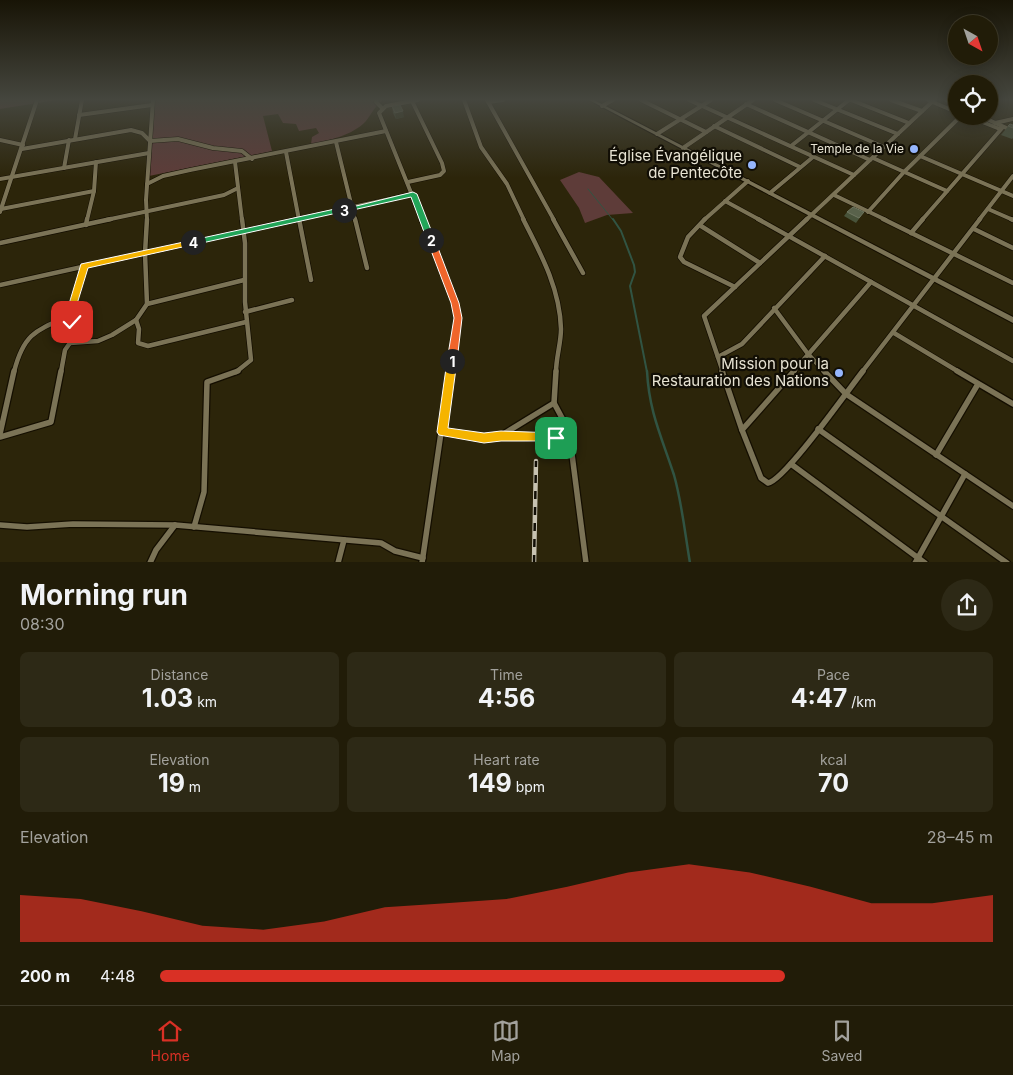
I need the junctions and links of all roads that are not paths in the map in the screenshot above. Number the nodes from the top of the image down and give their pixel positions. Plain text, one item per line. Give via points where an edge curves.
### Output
1 (29, 126) edge
2 (77, 126) edge
3 (151, 126) edge
4 (384, 126) edge
5 (424, 126) edge
6 (473, 126) edge
7 (502, 126) edge
8 (642, 126) edge
9 (669, 126) edge
10 (694, 126) edge
11 (714, 126) joint
12 (747, 126) edge
13 (794, 126) edge
14 (816, 126) edge
15 (835, 126) edge
16 (879, 126) edge
17 (906, 126) edge
18 (951, 126) edge
19 (997, 126) edge
20 (999, 126) edge
21 (1002, 128) junction
22 (386, 131) junction
23 (1013, 131) edge
24 (706, 132) junction
25 (808, 133) junction
26 (657, 134) junction
27 (898, 134) junction
28 (75, 139) junction
29 (0, 140) edge
30 (69, 140) junction
31 (150, 142) junction
32 (336, 142) junction
33 (791, 146) junction
34 (22, 147) junction
35 (884, 147) junction
36 (683, 148) junction
37 (286, 152) junction
38 (149, 153) junction
39 (813, 156) junction
40 (920, 156) junction
41 (252, 158) junction
42 (871, 159) junction
43 (96, 162) junction
44 (235, 162) junction
45 (800, 167) junction
46 (64, 168) junction
47 (904, 172) junction
48 (962, 174) junction
49 (854, 176) junction
50 (11, 177) junction
51 (1012, 178) edge
52 (0, 179) edge
53 (748, 181) junction
54 (408, 182) junction
55 (147, 184) junction
56 (238, 188) junction
57 (94, 191) junction
58 (947, 191) junction
59 (1002, 191) junction
60 (770, 193) junction
61 (413, 194) junction
62 (834, 195) junction
63 (1013, 196) edge
64 (725, 200) junction
65 (353, 208) junction
66 (988, 209) junction
67 (1, 210) edge
68 (148, 211) junction
69 (868, 212) junction
70 (812, 215) junction
71 (299, 219) junction
72 (1013, 220) edge
73 (86, 225) junction
74 (701, 226) junction
75 (974, 229) junction
76 (243, 231) junction
77 (911, 233) junction
78 (789, 236) junction
79 (0, 243) edge
80 (1013, 248) edge
81 (145, 253) junction
82 (954, 254) junction
83 (825, 256) junction
84 (760, 263) junction
85 (84, 266) junction
86 (367, 268) dead end
87 (583, 273) dead end
88 (935, 279) junction
89 (244, 280) junction
90 (311, 280) dead end
91 (871, 282) junction
92 (1013, 283) edge
93 (0, 285) edge
94 (735, 287) junction
95 (292, 300) dead end
96 (147, 304) junction
97 (914, 306) junction
98 (774, 308) junction
99 (245, 312) junction
100 (72, 315) junction
101 (136, 320) junction
102 (1013, 320) edge
103 (246, 322) junction
104 (894, 333) junction
105 (70, 344) junction
106 (808, 354) junction
107 (718, 357) junction
108 (1013, 361) edge
109 (978, 384) junction
110 (846, 394) junction
111 (554, 403) junction
112 (1013, 404) edge
113 (818, 429) junction
114 (742, 430) junction
115 (442, 432) junction
116 (0, 436) edge
117 (501, 436) junction
118 (570, 437) junction
119 (936, 455) junction
120 (792, 464) junction
121 (965, 474) junction
122 (1013, 506) edge
123 (941, 516) junction
124 (0, 525) edge
125 (175, 525) junction
126 (194, 527) junction
127 (344, 540) junction
128 (423, 560) edge
129 (917, 560) edge
130 (150, 562) edge
131 (338, 562) edge
132 (586, 562) edge
133 (925, 562) edge
134 (1006, 562) edge

1 - 34 street
2 - 28 street
3 - 31 street
4 - 22 street
5 - 54 street via 444,171 440,175
6 - 111 street via 481,147 507,184 557,294 561,330
7 - 87 street
8 - 26 street
9 - 26 street
10 - 24 street
11 - 24 street
11 - 45 street
12 - 33 street
13 - 25 street
14 - 25 street
15 - 35 street
16 - 27 street
17 - 27 street
18 - 40 street
19 - 21 street
20 - 21 street
21 - 23 street
21 - 48 street
22 - 32 street
22 - 54 street
24 - 36 street
25 - 33 street
25 - 42 street
26 - 36 street
27 - 35 street
28 - 30 street
28 - 31 street via 131,130 142,133
29 - 34 street
30 - 34 street
30 - 46 street
31 - 38 street
31 - 41 street via 184,140 242,151
32 - 37 street
32 - 65 street
33 - 39 street
34 - 50 street
35 - 42 street
36 - 53 street
37 - 41 street
37 - 71 street
38 - 43 street
38 - 55 street
39 - 45 street
39 - 49 street
40 - 47 street
40 - 48 street
41 - 44 street
42 - 47 street
42 - 49 street
43 - 46 street
43 - 57 street
44 - 55 street via 163,176
44 - 56 street
45 - 60 street
46 - 50 street
47 - 58 street
47 - 69 street
48 - 58 street
48 - 59 street
49 - 62 street
50 - 52 street
50 - 67 street
51 - 59 street
53 - 60 street
53 - 64 street
54 - 61 street
55 - 68 street
56 - 68 street via 224,195
56 - 76 street
57 - 67 street
57 - 73 street
58 - 77 street
59 - 63 street
59 - 66 street
60 - 70 street
61 - 65 street
61 - 115 street via 458,318
62 - 69 street
62 - 70 street
64 - 74 street
64 - 78 street
65 - 71 street
65 - 86 street
66 - 72 street
66 - 75 street
68 - 73 street
68 - 81 street
69 - 77 street
70 - 78 street
70 - 88 street
71 - 76 street
71 - 90 street
73 - 79 street
74 - 84 street
74 - 94 street via 688,237 681,260
75 - 80 street
75 - 82 street
76 - 81 street
76 - 89 street via 246,240
77 - 82 street
78 - 83 street
78 - 84 street
81 - 85 street
81 - 96 street
82 - 88 street
82 - 92 street
83 - 91 street
83 - 98 street
84 - 94 street
85 - 93 street
85 - 100 street
88 - 97 street
88 - 102 street
89 - 96 street
89 - 99 street
91 - 97 street
91 - 106 street
94 - 107 street via 704,316
95 - 99 street
96 - 101 street
97 - 104 street
97 - 108 street
98 - 106 street
98 - 107 street via 742,344
99 - 103 street
100 - 105 street
100 - 116 street via 40,329 25,341
101 - 103 street via 138,343 148,346
101 - 105 street via 98,341
103 - 126 street via 251,360 238,372 207,382 204,492
104 - 109 street
104 - 110 street
105 - 116 street via 65,350 51,422
106 - 110 street
106 - 114 street
107 - 114 street
109 - 112 street
109 - 119 street
110 - 113 street
110 - 119 street
111 - 117 street
111 - 118 street
113 - 120 street
113 - 123 street
114 - 120 street via 761,478 768,483 774,482
115 - 117 street via 484,438
115 - 128 street
117 - 118 street
118 - 132 street
119 - 121 street
120 - 129 street
121 - 122 street
121 - 123 street
123 - 129 street
123 - 134 street
124 - 125 street
125 - 126 street
125 - 130 street
126 - 127 street
127 - 128 street via 381,543
127 - 131 street
129 - 133 street

